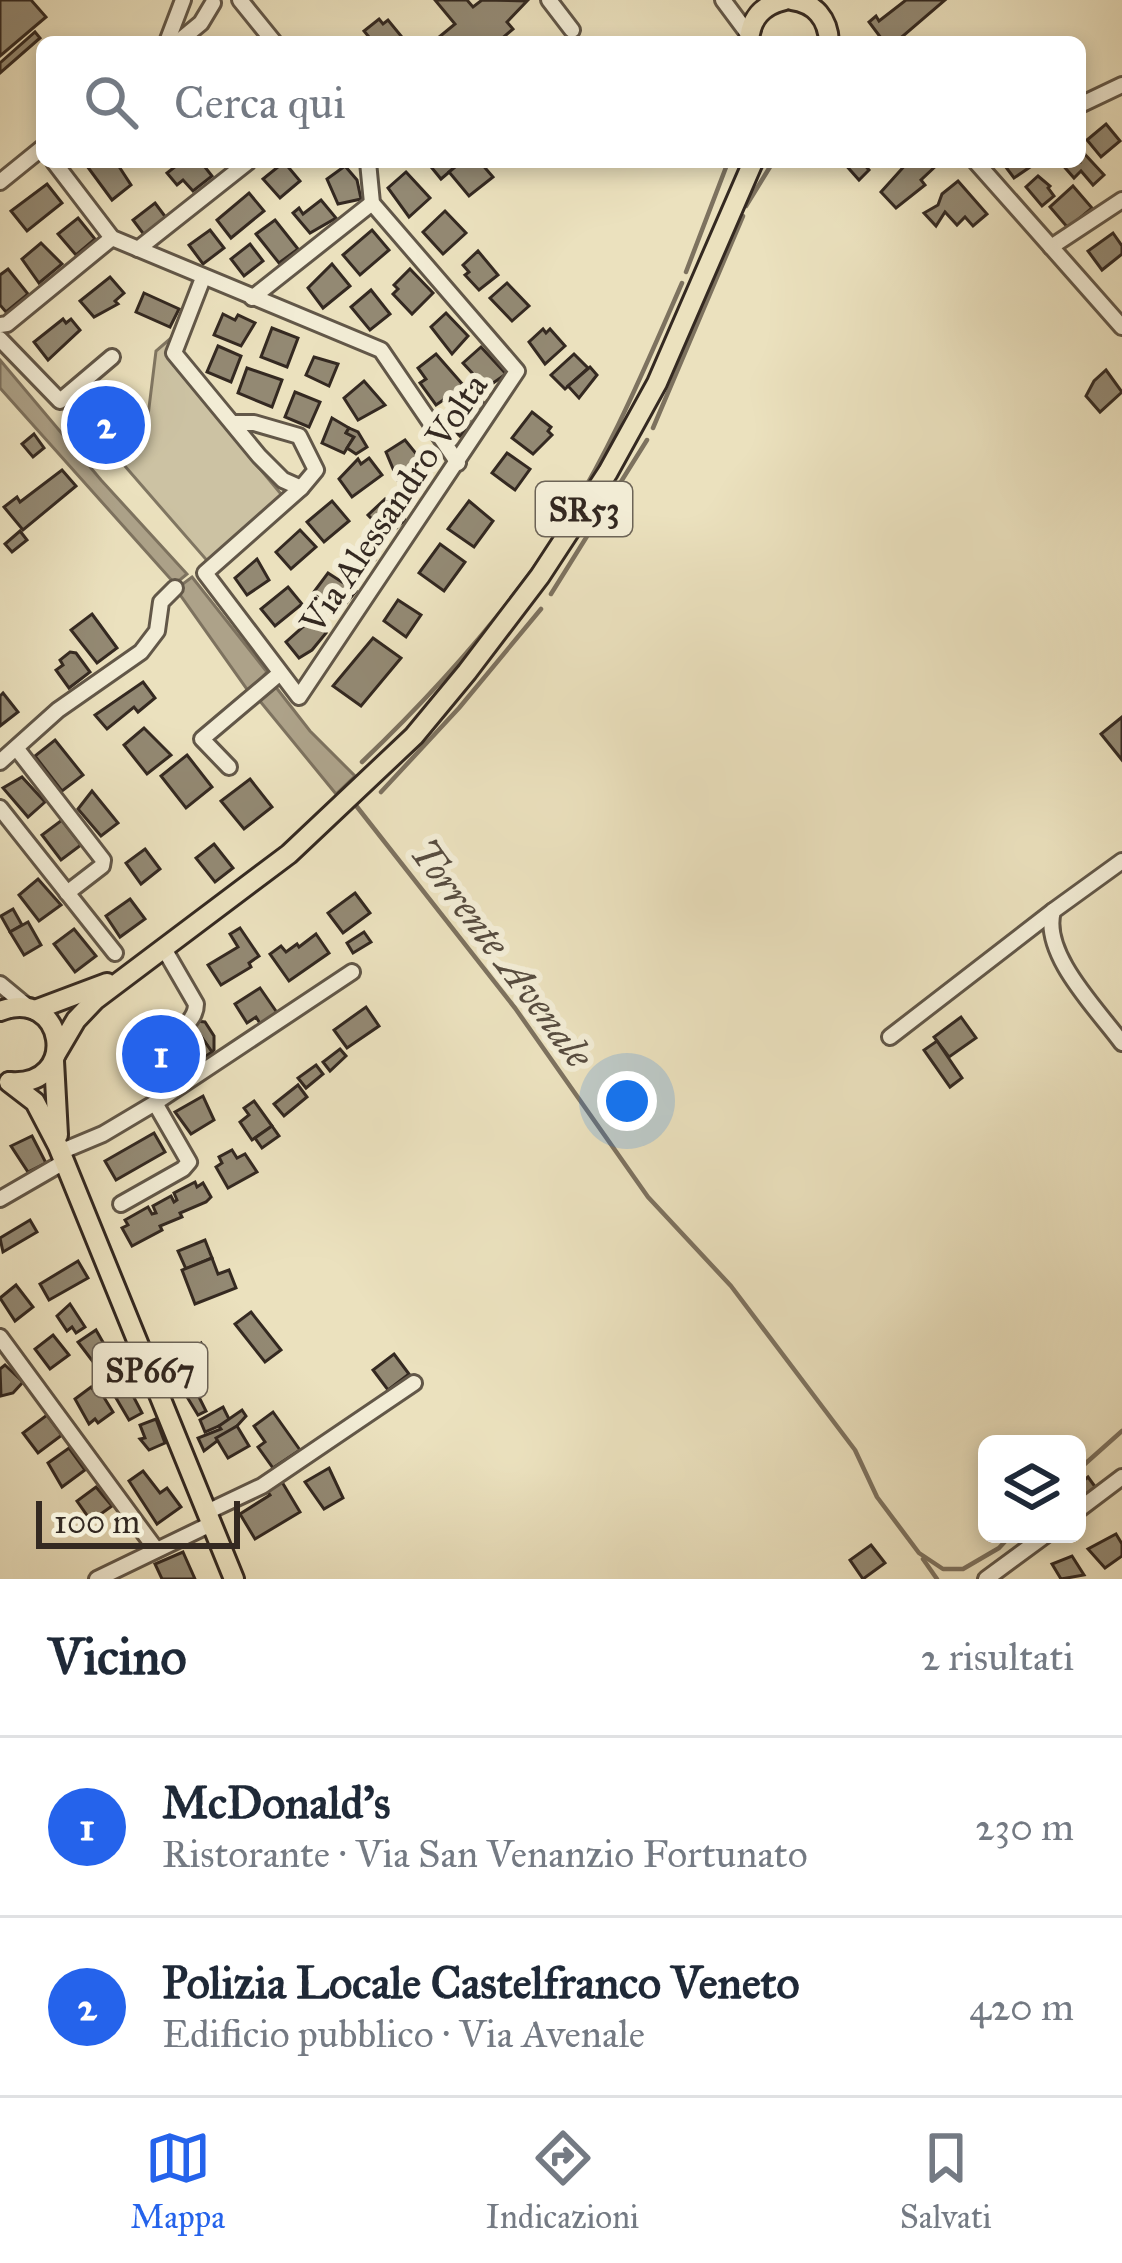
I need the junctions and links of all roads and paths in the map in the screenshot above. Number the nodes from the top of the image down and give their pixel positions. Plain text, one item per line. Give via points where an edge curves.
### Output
1 (186, 0) edge
2 (231, 0) edge
3 (240, 0) edge
4 (549, 0) edge
5 (723, 0) edge
6 (760, 0) edge
7 (785, 0) edge
8 (216, 1) edge
9 (828, 26) edge
10 (572, 30) dead end
11 (170, 36) edge
12 (185, 36) edge
13 (269, 36) edge
14 (747, 36) edge
15 (750, 36) edge
16 (1122, 85) edge
17 (1086, 102) edge
18 (36, 153) edge
19 (59, 168) edge
20 (240, 168) edge
21 (369, 168) edge
22 (747, 168) edge
23 (981, 168) edge
24 (0, 182) edge
25 (1122, 200) edge
26 (372, 203) junction
27 (112, 238) junction
28 (1051, 247) junction
29 (138, 249) junction
30 (203, 278) junction
31 (252, 298) junction
32 (0, 325) edge
33 (1122, 327) edge
34 (0, 339) edge
35 (112, 357) dead end
36 (235, 423) junction
37 (458, 463) junction
38 (301, 488) junction
39 (175, 588) dead end
40 (275, 678) junction
41 (17, 748) junction
42 (0, 762) edge
43 (229, 767) dead end
44 (0, 808) edge
45 (1122, 860) edge
46 (68, 892) junction
47 (1053, 911) junction
48 (163, 947) junction
49 (115, 953) dead end
50 (352, 972) dead end
51 (122, 976) junction
52 (0, 984) edge
53 (32, 1009) junction
54 (0, 1011) edge
55 (890, 1037) dead end
56 (131, 1039) dead end
57 (1122, 1043) edge
58 (56, 1056) junction
59 (3, 1080) edge
60 (155, 1103) junction
61 (61, 1153) junction
62 (0, 1199) edge
63 (121, 1204) dead end
64 (0, 1337) edge
65 (414, 1384) dead end
66 (1122, 1477) edge
67 (1086, 1504) edge
68 (209, 1518) junction
69 (1035, 1543) edge
70 (155, 1548) junction
71 (97, 1579) edge
72 (233, 1579) edge
73 (986, 1579) edge

1 - 8 street
1 - 11 street
2 - 8 street
3 - 13 street
4 - 10 street
5 - 14 street
6 - 7 street
7 - 9 main road via 811,6
7 - 15 main road via 755,17
8 - 12 street
16 - 17 street
18 - 24 street
19 - 27 street
20 - 29 street
21 - 26 street
22 - 48 main road, SR53 via 657,383 540,576 414,736 363,787 259,878
23 - 28 street
25 - 28 street
26 - 31 street
26 - 37 street, Via Alessandro Volta via 517,370
27 - 29 street
27 - 32 street
28 - 33 street
29 - 30 street
30 - 31 street
30 - 36 street via 173,353
31 - 37 street via 382,350
34 - 35 street via 60,400
36 - 38 street via 283,480
36 - 38 street via 299,436 316,470
37 - 40 street, Via Alessandro Volta via 299,697
38 - 40 street, Via Alessandro Volta via 205,573
39 - 41 street via 141,652
40 - 43 street via 202,739
41 - 42 street
41 - 46 street via 103,860
44 - 46 street
45 - 47 street
46 - 49 street
47 - 55 street
47 - 57 street via 1059,957
48 - 51 main road, SR53
48 - 56 street via 196,1012 157,1043
50 - 60 street
51 - 53 main road, SR53
51 - 58 main road, SR53 via 82,1012
52 - 53 street
53 - 54 main road, SR53
53 - 58 main road via 53,1027
58 - 59 main road, SR53 via 37,1078
58 - 61 main road, SP667
59 - 61 main road, SP667 via 35,1102
60 - 61 street
60 - 63 street via 189,1162
61 - 62 street
61 - 68 main road, SP667
64 - 70 street
65 - 68 street
66 - 67 street
68 - 70 street
68 - 72 main road, SP667
69 - 73 street
70 - 71 street

